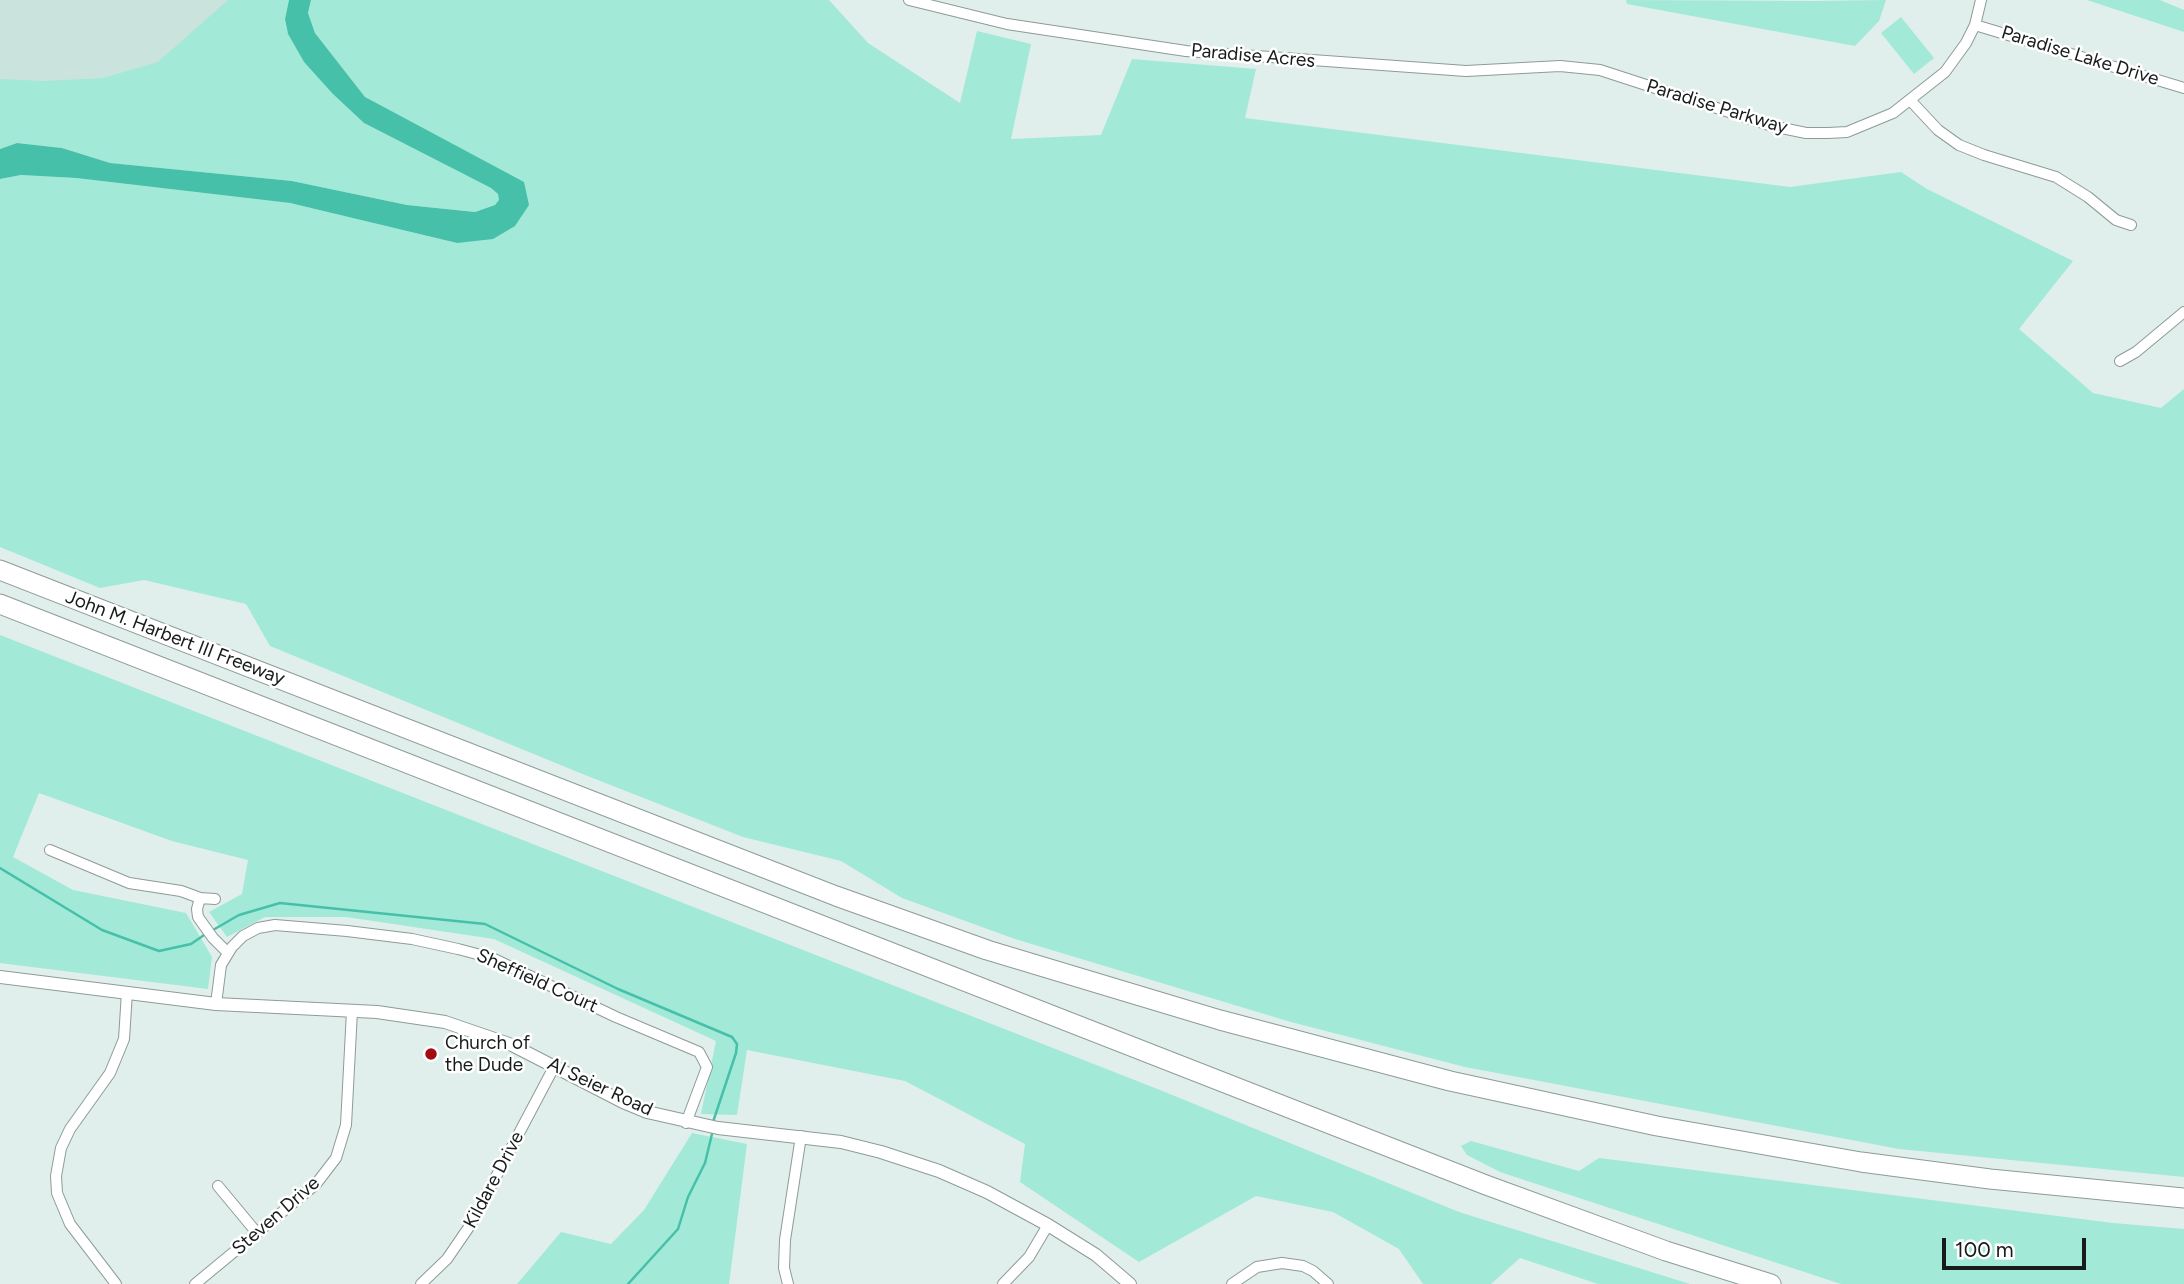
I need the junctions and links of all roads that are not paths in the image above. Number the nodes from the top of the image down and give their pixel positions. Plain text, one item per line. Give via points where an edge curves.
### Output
1 (909, 0) edge
2 (1980, 0) edge
3 (1975, 25) junction
4 (1600, 70) joint
5 (2184, 88) edge
6 (1910, 100) junction
7 (2131, 225) dead end
8 (2184, 312) edge
9 (2120, 361) dead end
10 (0, 570) edge
11 (0, 604) edge
12 (50, 850) dead end
13 (200, 898) junction
14 (215, 898) dead end
15 (228, 953) junction
16 (0, 977) edge
17 (127, 992) junction
18 (216, 1004) junction
19 (352, 1011) junction
20 (554, 1067) junction
21 (687, 1123) junction
22 (801, 1136) junction
23 (218, 1186) dead end
24 (2184, 1198) edge
25 (1048, 1225) junction
26 (257, 1233) junction
27 (116, 1284) edge
28 (195, 1284) edge
29 (421, 1284) edge
30 (788, 1284) edge
31 (1003, 1284) edge
32 (1130, 1284) edge
33 (1232, 1284) edge
34 (1328, 1284) edge
35 (1771, 1284) edge

1 - 4 street, Paradise Acres via 1007,24 1186,51 1466,71 1560,66
2 - 3 street, Paradise Parkway
3 - 5 street, Paradise Lake Drive
3 - 6 street, Paradise Parkway via 1945,72
4 - 6 street, Paradise Parkway via 1806,133 1856,129
6 - 7 street via 1959,145 2056,177 2116,220
8 - 9 street
10 - 24 highway, John M. Harbert III Freeway via 836,896 988,950 1220,1020 1374,1063 1558,1106 1823,1155 1990,1179
11 - 35 highway via 1486,1185
12 - 13 street via 130,883
13 - 14 street
13 - 15 street via 198,918
15 - 18 street via 221,965
15 - 21 street, Sheffield Court via 250,932 275,925 412,939 492,958 699,1052 707,1067
16 - 17 street, Al Seier Road
17 - 18 street, Al Seier Road
17 - 27 street via 124,1039 110,1073 70,1129 56,1176 70,1224
18 - 19 street, Al Seier Road
19 - 20 street, Al Seier Road via 445,1022 513,1045
19 - 26 street, Steven Drive via 346,1125 336,1158 316,1184
20 - 21 street, Al Seier Road via 623,1102
20 - 29 street, Kildare Drive via 471,1224 447,1259
21 - 22 street, Al Seier Road
22 - 25 street, Al Seier Road via 909,1161 987,1192
22 - 30 street via 785,1240 783,1268
23 - 26 street
25 - 31 street via 1029,1257
25 - 32 street, Al Seier Road via 1097,1255
26 - 28 street, Steven Drive
33 - 34 street via 1257,1267 1282,1263 1303,1266

